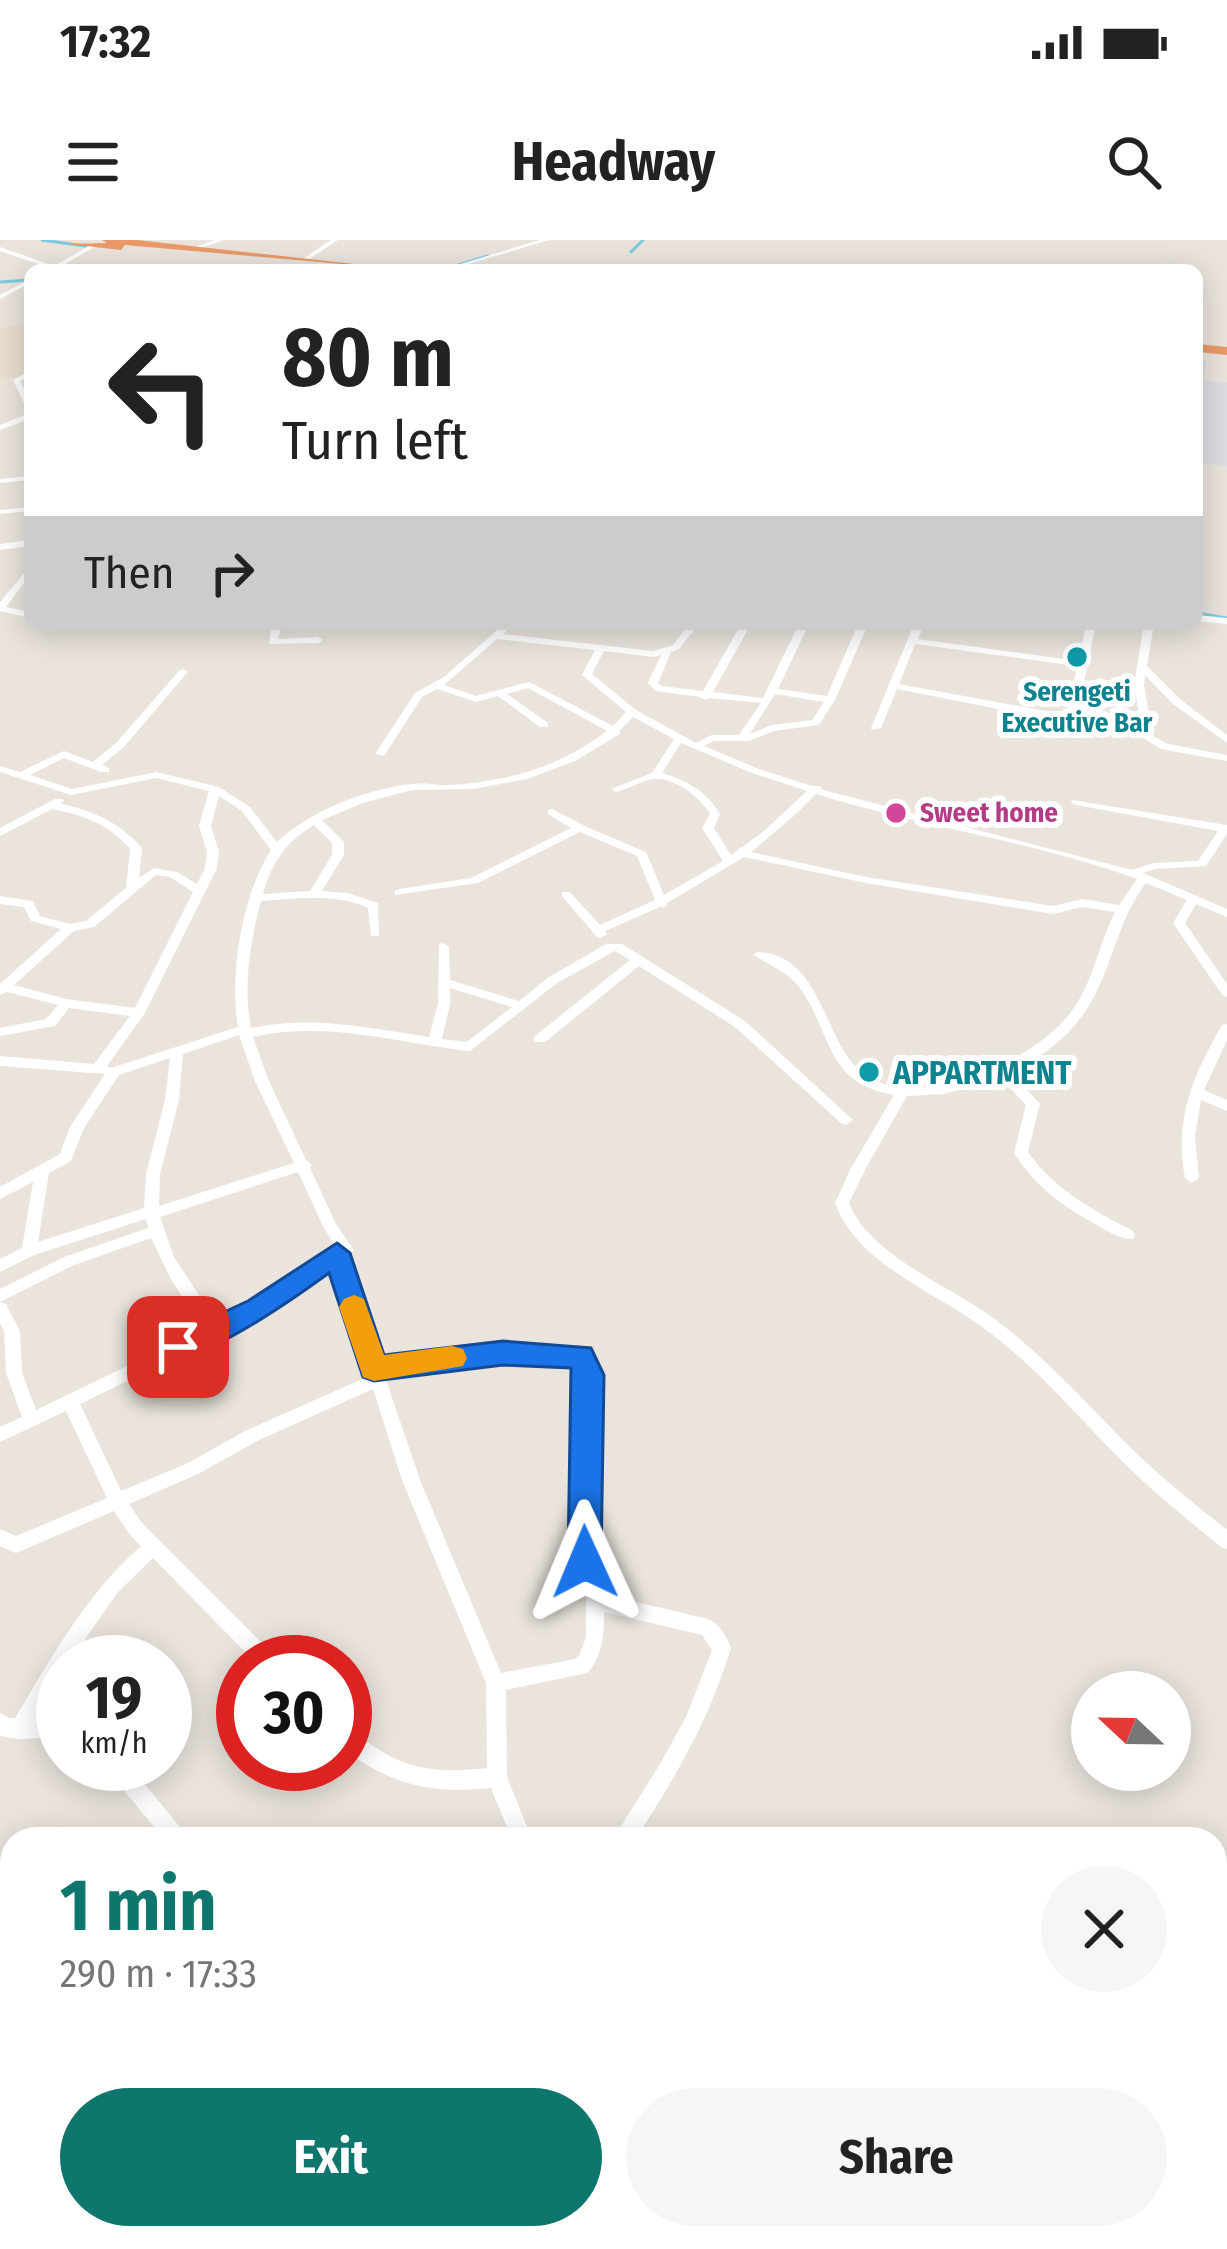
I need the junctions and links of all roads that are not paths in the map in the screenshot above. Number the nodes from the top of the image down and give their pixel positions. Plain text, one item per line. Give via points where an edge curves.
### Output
1 (221, 240) edge
2 (335, 240) edge
3 (524, 240) edge
4 (546, 240) edge
5 (97, 242) edge
6 (59, 243) edge
7 (536, 243) junction
8 (198, 248) junction
9 (0, 249) edge
10 (40, 264) edge
11 (61, 264) edge
12 (301, 264) edge
13 (303, 264) edge
14 (311, 264) edge
15 (464, 264) edge
16 (24, 285) edge
17 (0, 288) edge
18 (19, 288) junction
19 (0, 297) edge
20 (24, 376) edge
21 (3, 381) edge
22 (18, 385) junction
23 (24, 396) edge
24 (24, 577) edge
25 (0, 608) edge
26 (275, 630) edge
27 (505, 630) edge
28 (688, 630) edge
29 (743, 630) edge
30 (801, 630) edge
31 (860, 630) edge
32 (917, 630) edge
33 (1090, 630) edge
34 (1147, 630) edge
35 (500, 637) junction
36 (318, 640) dead end
37 (912, 641) junction
38 (600, 650) junction
39 (667, 653) junction
40 (1082, 664) junction
41 (1142, 666) junction
42 (183, 672) dead end
43 (438, 686) junction
44 (894, 686) junction
45 (500, 693) junction
46 (769, 696) junction
47 (705, 697) junction
48 (830, 700) junction
49 (630, 714) junction
50 (544, 725) dead end
51 (875, 728) dead end
52 (616, 732) junction
53 (742, 738) junction
54 (678, 740) junction
55 (1227, 740) edge
56 (695, 748) junction
57 (380, 754) dead end
58 (1227, 758) edge
59 (96, 765) junction
60 (0, 769) edge
61 (656, 775) junction
62 (21, 776) junction
63 (117, 780) junction
64 (816, 788) junction
65 (214, 789) junction
66 (616, 789) dead end
67 (71, 792) junction
68 (1076, 802) dead end
69 (53, 806) junction
70 (552, 812) dead end
71 (316, 821) junction
72 (578, 829) junction
73 (1226, 829) edge
74 (0, 833) edge
75 (276, 849) junction
76 (734, 856) junction
77 (1138, 876) junction
78 (132, 888) junction
79 (199, 890) junction
80 (399, 892) dead end
81 (566, 894) dead end
82 (314, 895) junction
83 (257, 898) junction
84 (1194, 898) junction
85 (0, 901) edge
86 (662, 904) junction
87 (1120, 909) junction
88 (1227, 913) edge
89 (70, 928) junction
90 (598, 929) junction
91 (375, 933) dead end
92 (443, 947) dead end
93 (610, 947) junction
94 (760, 955) dead end
95 (640, 959) junction
96 (446, 982) junction
97 (2, 989) edge
98 (1227, 992) edge
99 (66, 1003) junction
100 (520, 1005) junction
101 (139, 1013) junction
102 (1227, 1028) edge
103 (0, 1032) edge
104 (244, 1032) junction
105 (540, 1039) dead end
106 (434, 1044) junction
107 (177, 1054) junction
108 (0, 1061) edge
109 (106, 1070) junction
110 (1004, 1071) junction
111 (903, 1091) junction
112 (1196, 1092) junction
113 (1227, 1106) edge
114 (846, 1120) dead end
115 (304, 1165) junction
116 (42, 1172) junction
117 (1192, 1178) dead end
118 (0, 1194) edge
119 (154, 1218) junction
120 (1128, 1235) dead end
121 (29, 1251) junction
122 (337, 1253) junction
123 (0, 1266) edge
124 (0, 1296) edge
125 (0, 1308) edge
126 (213, 1330) junction
127 (375, 1374) junction
128 (70, 1401) junction
129 (31, 1420) junction
130 (0, 1435) edge
131 (117, 1501) junction
132 (0, 1537) edge
133 (1227, 1541) edge
134 (153, 1547) junction
135 (595, 1601) junction
136 (241, 1635) edge
137 (496, 1683) junction
138 (36, 1725) edge
139 (6, 1728) edge
140 (372, 1759) edge
141 (497, 1777) junction
142 (137, 1791) edge
143 (167, 1827) edge
144 (517, 1827) edge
145 (631, 1827) edge

1 - 8 street
2 - 14 street
3 - 7 street
4 - 7 street
5 - 6 highway
5 - 8 highway
5 - 11 street
5 - 12 highway
7 - 15 street
8 - 13 highway
9 - 10 street
16 - 18 street
17 - 18 street
18 - 19 street
20 - 22 street
21 - 22 street
22 - 23 street
24 - 25 street
26 - 36 street via 272,643
27 - 35 street
28 - 39 street
29 - 47 street
30 - 46 street
31 - 48 street
32 - 37 street
33 - 40 street
34 - 41 street
35 - 38 street
35 - 43 street
37 - 40 street
37 - 44 street
38 - 39 street
38 - 49 street via 586,675
39 - 47 street via 653,683 658,689
40 - 44 street via 1068,719
41 - 55 street
41 - 58 street via 1139,706 1148,738
42 - 59 street
43 - 45 street via 476,699
43 - 57 street via 406,707
44 - 51 street
45 - 50 street
45 - 52 street via 529,685
46 - 47 street
46 - 48 street
46 - 53 street
48 - 53 street via 814,723
49 - 52 street
49 - 54 street
52 - 71 street via 553,767 449,788 415,786
53 - 56 street via 712,738
54 - 56 street
54 - 61 street
56 - 64 street
59 - 62 street via 64,754
59 - 63 street
60 - 62 street
61 - 66 street
61 - 76 street via 694,788 711,805 716,814 708,829
62 - 67 street
63 - 65 street via 156,775
63 - 67 street
64 - 76 street
64 - 77 street
65 - 75 street via 246,809
65 - 79 street via 205,826 213,852
67 - 69 street
68 - 73 street
69 - 74 street
69 - 78 street via 92,814 123,832 136,848
70 - 72 street
71 - 75 street
71 - 82 street via 338,842 338,855
72 - 80 street via 474,881
72 - 86 street via 642,854
73 - 77 street via 1202,864 1154,866
75 - 83 street
76 - 86 street
76 - 87 street via 1053,910 1082,903
77 - 84 street
77 - 87 street
78 - 79 street via 162,871
78 - 89 street via 90,924
79 - 101 street
81 - 90 street
82 - 83 street
82 - 91 street via 374,906
83 - 104 street via 241,987
84 - 88 street
84 - 98 street via 1179,923
85 - 89 street via 29,904 35,917
86 - 90 street
87 - 110 street via 1071,1023
89 - 97 street
90 - 93 street
92 - 96 street
93 - 95 street
93 - 100 street
94 - 111 street via 786,963 818,1001 835,1047 860,1079
95 - 105 street
95 - 114 street via 740,1024
96 - 100 street
96 - 106 street
97 - 99 street
99 - 101 street
99 - 103 street via 50,1022
100 - 106 street via 478,1045
101 - 109 street
102 - 112 street
104 - 106 street via 334,1024
104 - 107 street
104 - 115 street
107 - 109 street
107 - 119 street via 153,1176
108 - 109 street
109 - 116 street via 66,1157
110 - 111 street via 955,1088
110 - 120 street via 1033,1104 1022,1153 1033,1172
111 - 133 street via 843,1192 849,1221 1024,1348 1130,1458
112 - 113 street
112 - 117 street via 1185,1130
115 - 119 street
115 - 122 street via 346,1250
116 - 118 street
116 - 121 street
119 - 121 street
119 - 124 street
119 - 126 street via 176,1278
121 - 123 street
122 - 126 street via 258,1310
122 - 127 street
125 - 129 street
126 - 128 street
127 - 131 street
127 - 135 street via 503,1353 581,1357 589,1375 584,1548
127 - 137 street
128 - 129 street
128 - 131 street
129 - 130 street
131 - 132 street via 16,1545
131 - 134 street
134 - 136 street
134 - 139 street via 98,1597
135 - 137 street via 595,1637 580,1667
135 - 145 street via 708,1628 722,1648 693,1730
137 - 141 street
138 - 139 street
140 - 141 street via 425,1781
141 - 144 street
142 - 143 street

